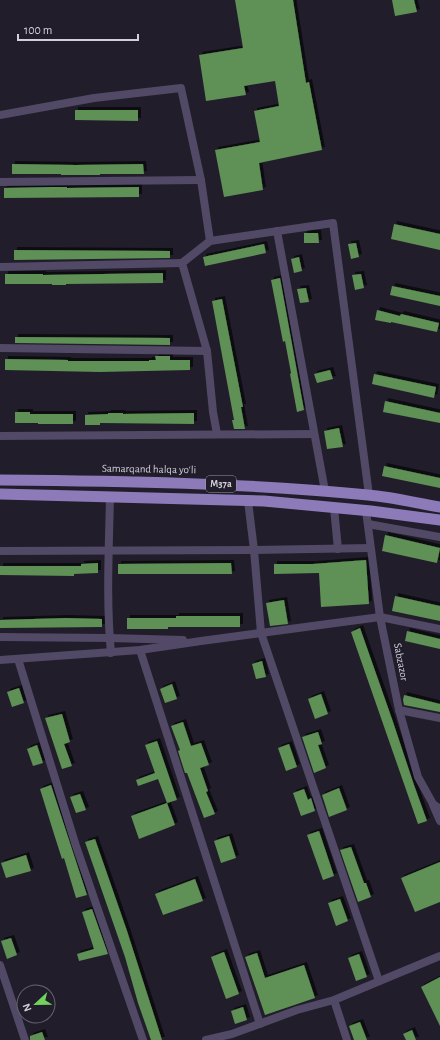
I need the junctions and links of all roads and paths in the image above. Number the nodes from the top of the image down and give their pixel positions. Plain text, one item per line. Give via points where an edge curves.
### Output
1 (0, 115) edge
2 (201, 180) junction
3 (0, 182) edge
4 (277, 231) junction
5 (210, 241) junction
6 (182, 263) junction
7 (0, 267) edge
8 (0, 348) edge
9 (206, 351) junction
10 (217, 434) junction
11 (314, 434) junction
12 (0, 436) edge
13 (0, 480) edge
14 (266, 487) junction
15 (325, 491) junction
16 (0, 494) edge
17 (369, 494) junction
18 (110, 496) junction
19 (248, 501) junction
20 (264, 501) junction
21 (440, 507) edge
22 (334, 508) junction
23 (366, 510) junction
24 (440, 520) edge
25 (368, 524) junction
26 (440, 537) edge
27 (370, 548) junction
28 (338, 549) junction
29 (254, 550) junction
30 (0, 551) edge
31 (109, 551) junction
32 (380, 617) junction
33 (440, 628) edge
34 (261, 633) junction
35 (0, 638) edge
36 (110, 638) junction
37 (201, 641) junction
38 (140, 650) junction
39 (111, 653) junction
40 (18, 659) junction
41 (0, 660) edge
42 (399, 710) junction
43 (440, 718) edge
44 (433, 804) junction
45 (440, 809) edge
46 (440, 821) edge
47 (440, 956) edge
48 (0, 966) edge
49 (379, 981) junction
50 (334, 1000) junction
51 (260, 1024) junction
52 (233, 1037) edge
53 (25, 1040) edge
54 (143, 1040) edge
55 (206, 1040) edge
56 (347, 1040) edge

1 - 2 street via 94,98 181,88
2 - 3 street
2 - 5 street
4 - 5 street
4 - 11 street
4 - 17 street via 333,223
5 - 6 street
6 - 7 street
6 - 9 street
8 - 9 street
9 - 10 street
10 - 11 street
10 - 12 street
11 - 15 street
13 - 14 highway, Samarqand halqa yoʻli / M37a via 194,483
14 - 15 highway, Samarqand halqa yoʻli / M37a
14 - 20 highway
15 - 17 highway, Samarqand halqa yoʻli / M37a
16 - 18 highway, M37a
17 - 21 highway, Samarqand halqa yoʻli / M37a
18 - 19 highway, M37a
18 - 31 street
19 - 20 highway, M37a
19 - 29 street
20 - 22 highway, M37a
22 - 23 highway, M37a
22 - 28 street
23 - 24 highway, M37a
23 - 25 street, Sabzazor
25 - 26 street
25 - 27 street, Sabzazor
27 - 28 street
27 - 32 street, Sabzazor
28 - 29 street
29 - 31 street
29 - 34 street
30 - 31 street
31 - 36 street
32 - 33 street
32 - 34 street
32 - 42 street, Sabzazor
34 - 37 street
34 - 49 street
35 - 36 street
36 - 37 street
36 - 39 street
37 - 38 street
38 - 39 street
38 - 51 street
39 - 40 street
40 - 41 street
40 - 54 street via 76,846
42 - 43 street
42 - 44 street, Sabzazor via 418,777
44 - 45 street, Sabzazor
44 - 46 street
47 - 49 street
48 - 53 street
49 - 50 street
50 - 51 street
50 - 56 street
51 - 52 street
52 - 55 street

